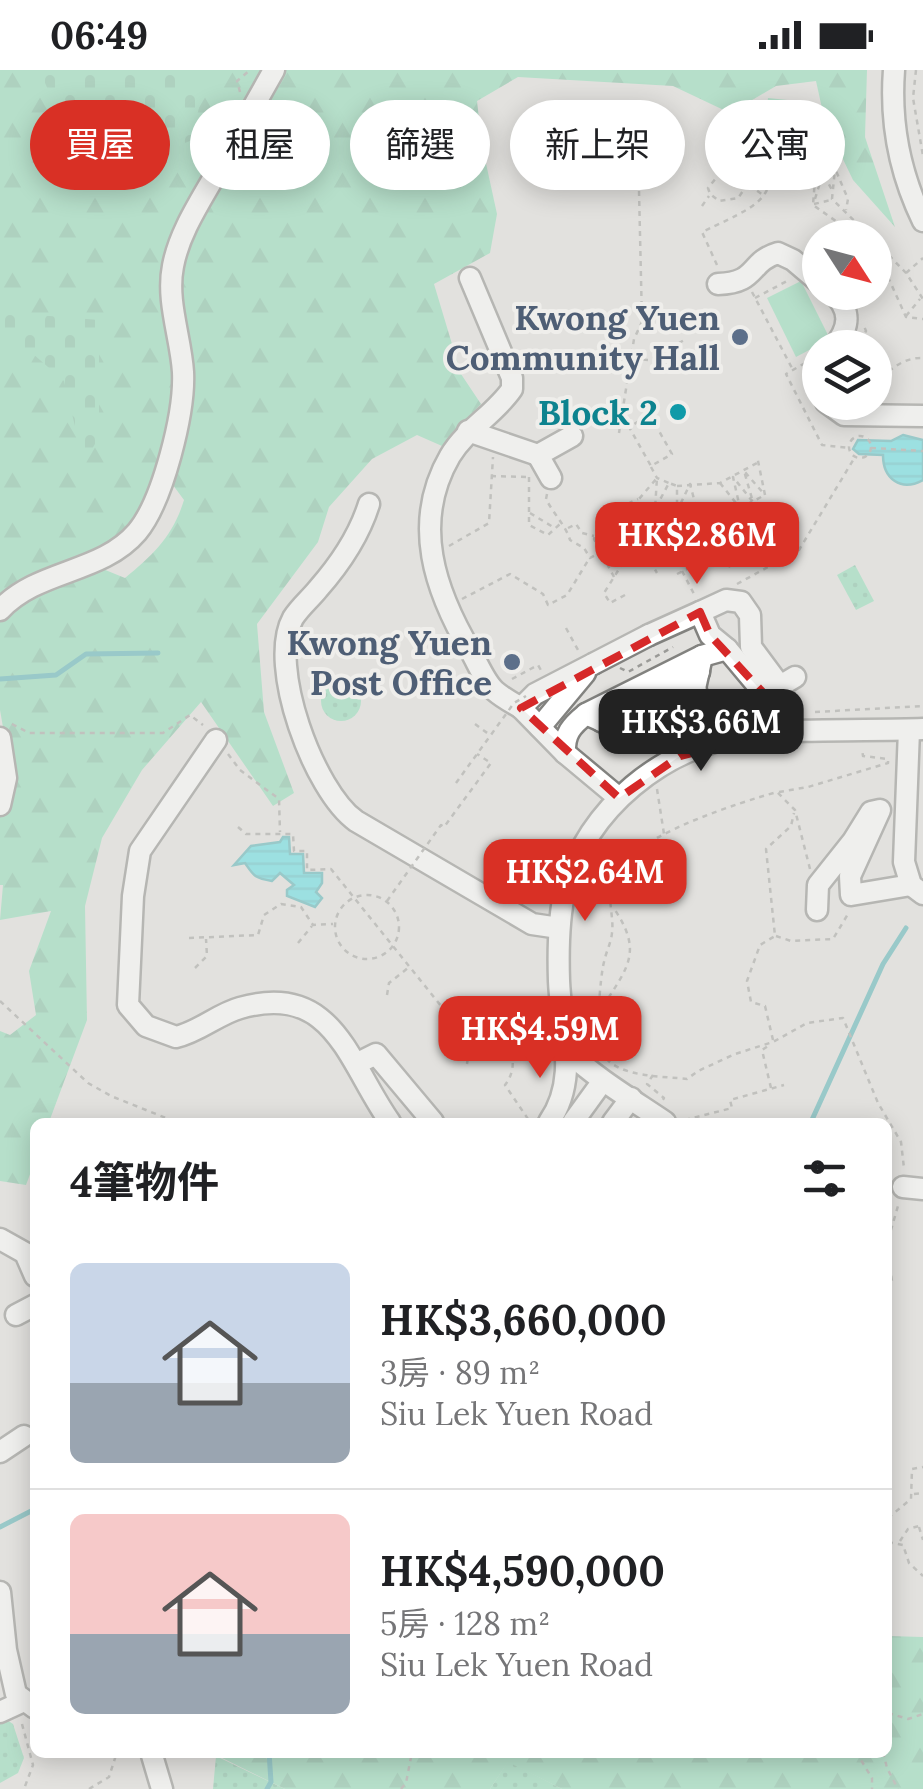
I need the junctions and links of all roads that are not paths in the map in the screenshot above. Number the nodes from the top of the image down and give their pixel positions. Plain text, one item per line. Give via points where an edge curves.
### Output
1 (274, 70) edge
2 (894, 70) edge
3 (923, 221) edge
4 (802, 268) edge
5 (719, 277) road end
6 (470, 278) dead end
7 (892, 415) edge
8 (923, 416) edge
9 (468, 431) junction
10 (572, 436) dead end
11 (534, 460) junction
12 (549, 486) road end
13 (370, 504) dead end
14 (700, 608) junction
15 (0, 610) edge
16 (727, 650) junction
17 (586, 658) junction
18 (699, 673) junction
19 (795, 677) dead end
20 (530, 713) junction
21 (602, 721) junction
22 (916, 729) edge
23 (774, 733) junction
24 (0, 738) edge
25 (216, 740) road end
26 (565, 753) junction
27 (619, 798) junction
28 (0, 805) edge
29 (917, 890) edge
30 (817, 910) dead end
31 (559, 928) junction
32 (567, 1052) junction
33 (356, 1064) junction
34 (643, 1105) edge
35 (388, 1118) edge
36 (430, 1118) edge
37 (551, 1118) edge
38 (589, 1118) edge
39 (602, 1118) edge
40 (620, 1118) edge
41 (0, 1239) edge
42 (30, 1252) edge
43 (24, 1436) dead end
44 (0, 1452) edge
45 (0, 1592) edge
46 (14, 1706) edge
47 (153, 1758) edge
48 (162, 1789) edge

1 - 15 street via 175,256 180,418 144,522 104,558 43,579
2 - 3 street via 896,140
4 - 5 street via 778,253 769,256 751,289
6 - 9 street via 512,388
7 - 8 street
9 - 11 street
9 - 20 street via 435,492 429,526 436,582 492,689
10 - 11 street
11 - 12 street
13 - 31 street via 354,540 292,620 286,642 286,678 311,753 346,813 463,875 532,924
14 - 16 street via 710,635
14 - 17 street, bridge
14 - 19 street via 742,602 750,615 751,646 780,686
16 - 18 street
16 - 23 street via 768,698
17 - 20 street
17 - 20 street via 534,694
18 - 21 street
18 - 21 street via 682,702
20 - 26 street
21 - 26 street via 571,726
22 - 23 street
22 - 29 street via 904,862
23 - 27 street via 727,739 680,756
24 - 28 street via 6,778
25 - 33 street via 140,850 128,1005 146,1026 176,1036 244,1007 309,1010 330,1026
26 - 27 street
27 - 31 street via 574,866
29 - 30 street via 850,904 850,876 880,810 821,880
31 - 32 street
32 - 34 street
32 - 37 street via 565,1088
33 - 35 street
33 - 36 street via 376,1054
34 - 38 street
34 - 39 street
34 - 40 street
41 - 42 street
43 - 44 street
45 - 46 street
47 - 48 street

